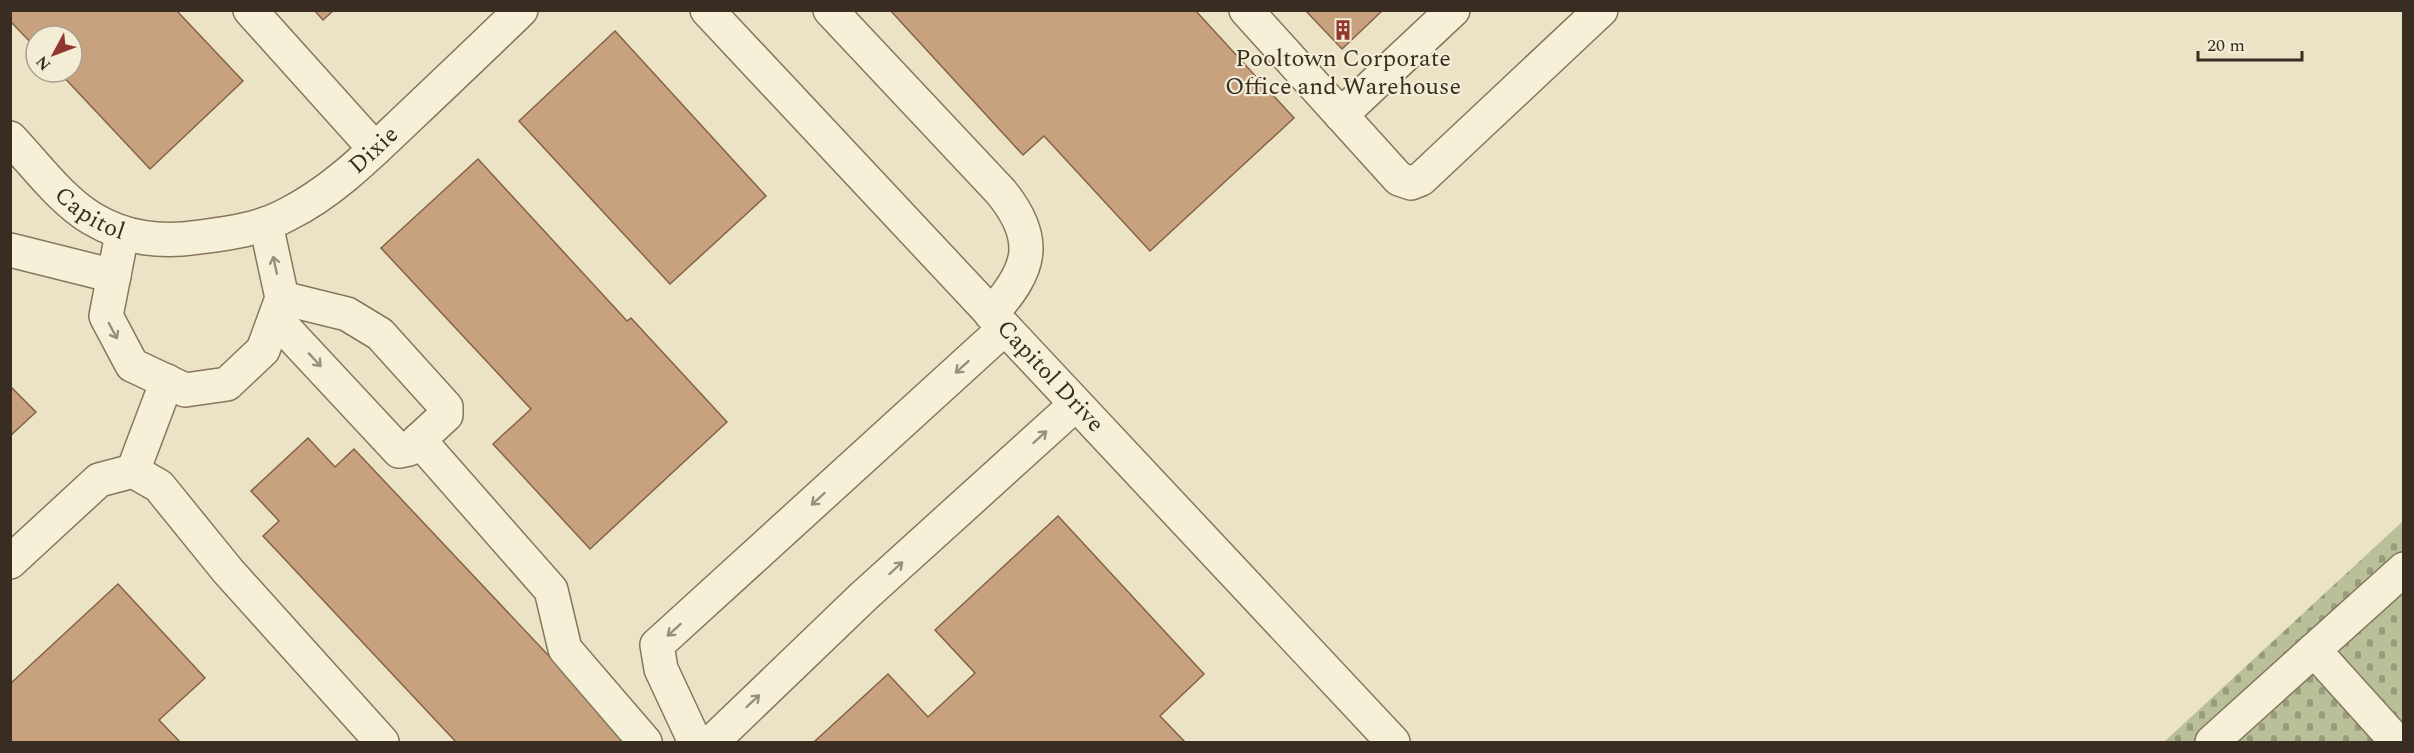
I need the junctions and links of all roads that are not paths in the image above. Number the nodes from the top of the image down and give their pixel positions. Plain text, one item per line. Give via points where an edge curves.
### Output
1 (250, 10) edge
2 (521, 10) edge
3 (707, 10) edge
4 (830, 10) edge
5 (1246, 10) edge
6 (1453, 10) edge
7 (1601, 10) edge
8 (1341, 115) junction
9 (10, 138) edge
10 (375, 149) junction
11 (266, 224) junction
12 (122, 234) junction
13 (195, 238) joint
14 (10, 250) edge
15 (114, 276) junction
16 (278, 308) junction
17 (998, 321) junction
18 (167, 381) junction
19 (1076, 404) junction
20 (409, 446) junction
21 (134, 471) junction
22 (10, 562) edge
23 (2403, 569) edge
24 (2314, 650) junction
25 (1386, 740) edge
26 (382, 742) edge
27 (645, 742) edge
28 (695, 742) edge
29 (712, 742) edge
30 (2211, 742) edge
31 (2397, 742) edge

1 - 10 street
2 - 10 street, Dixie
3 - 17 street, Capitol Drive
4 - 17 street via 1001,192 1023,224 1027,241 1024,263
5 - 8 street
6 - 8 street
7 - 8 street via 1421,179 1411,183 1399,179
9 - 12 street, Capitol via 67,199 90,218
10 - 11 street, Dixie via 331,186
11 - 13 street, Dixie
16 -> 11 street
12 - 13 street, Capitol via 153,240
12 - 15 street
14 - 15 street
15 -> 18 street via 106,316 132,365
16 - 18 street via 263,350 227,384 184,390
16 -> 20 street
16 - 20 street via 347,314 380,334 447,407 446,415
17 - 19 street, Capitol Drive
17 -> 28 street via 657,645 661,669
18 - 21 street
19 - 25 street, Capitol Drive
29 -> 19 street via 856,604
20 - 27 street via 551,590 565,649
21 - 22 street via 99,480
21 - 26 street via 159,486 228,571
23 - 24 street
24 - 30 street
24 - 31 street

